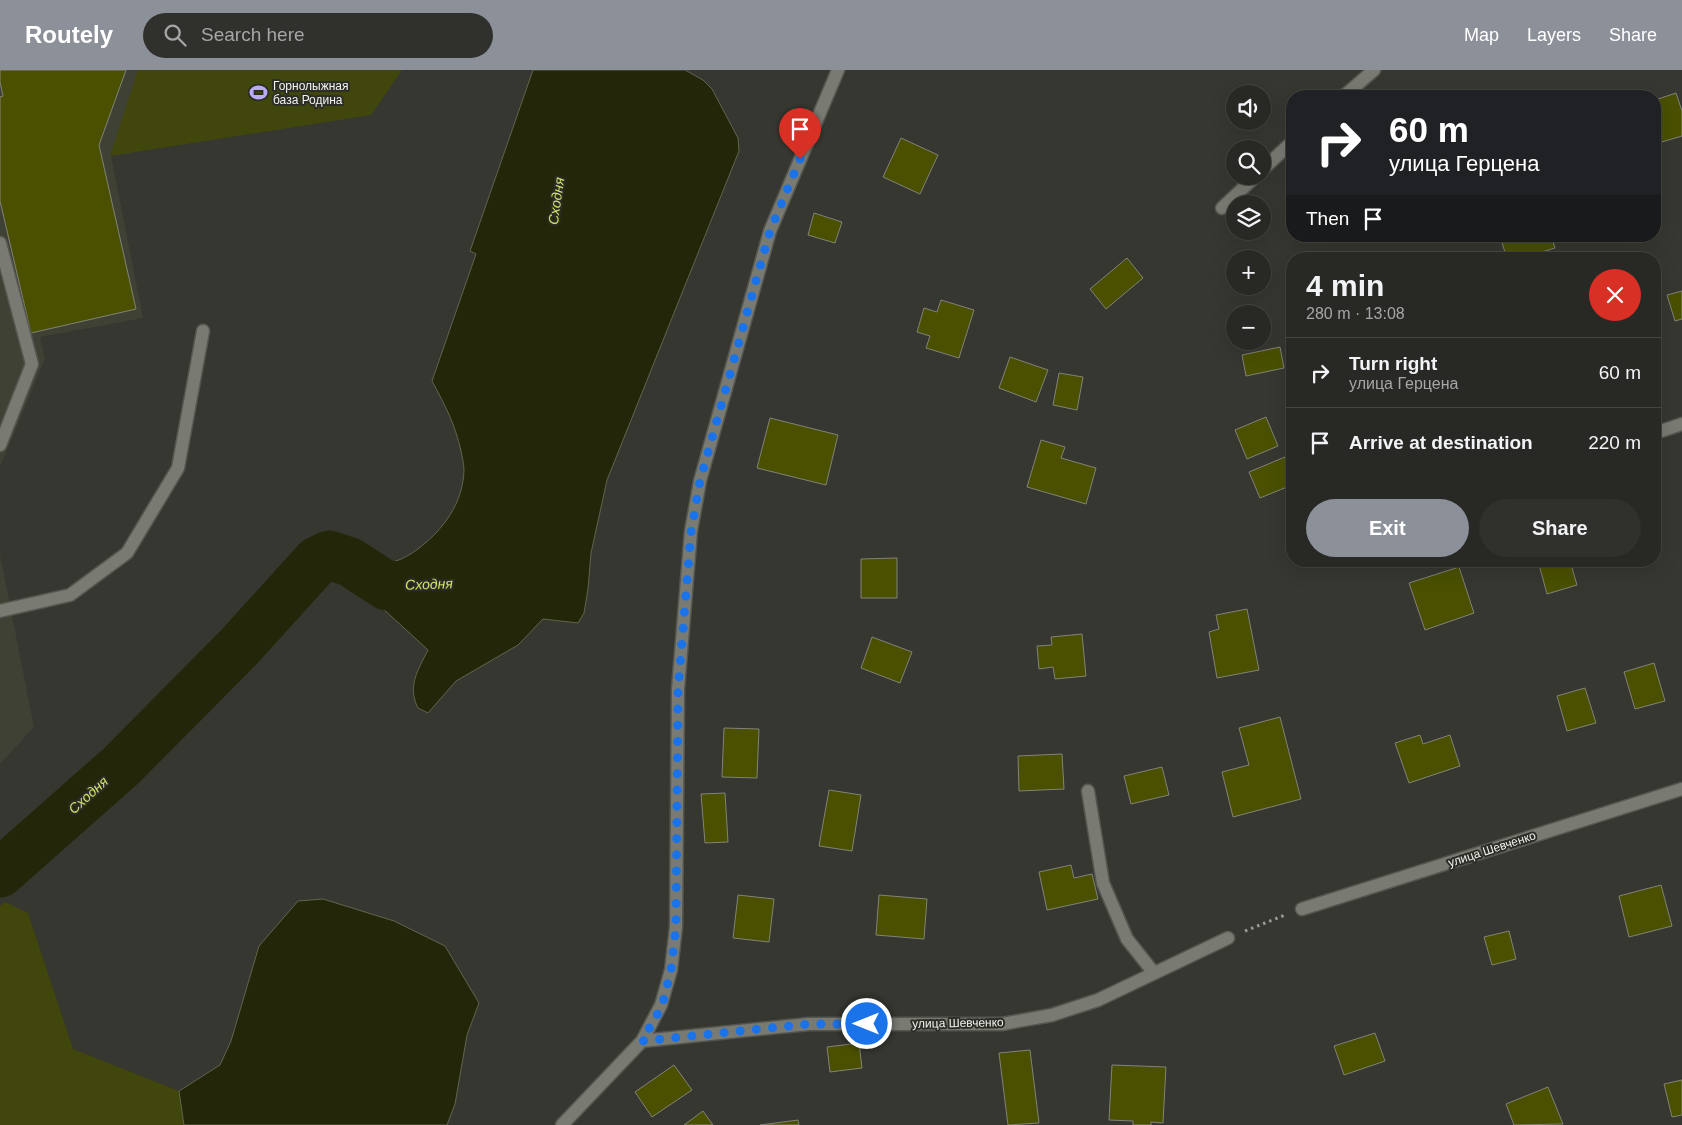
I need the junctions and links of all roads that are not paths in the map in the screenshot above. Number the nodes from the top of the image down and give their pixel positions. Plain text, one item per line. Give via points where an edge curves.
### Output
1 (838, 70) edge
2 (1374, 70) edge
3 (1351, 90) edge
4 (1286, 148) edge
5 (1271, 162) edge
6 (1246, 185) edge
7 (1222, 208) dead end
8 (0, 243) edge
9 (202, 330) dead end
10 (1682, 424) edge
11 (1661, 431) edge
12 (0, 445) edge
13 (0, 611) edge
14 (1682, 789) edge
15 (1088, 791) dead end
16 (1302, 909) road end
17 (1228, 938) road end
18 (1154, 972) junction
19 (642, 1041) junction
20 (562, 1125) edge

1 - 19 street via 770,231 700,481 691,532 678,690 676,927 671,970 662,1006
2 - 3 street
4 - 5 street
6 - 7 street
8 - 12 street via 32,364
9 - 13 street via 178,468 127,553 70,595
10 - 11 street
14 - 16 street, улица Шевченко
15 - 18 street via 1103,882 1127,939
17 - 18 street, улица Шевченко
18 - 19 street, улица Шевченко via 1098,1000 1052,1015 1002,1024 809,1024
19 - 20 street

